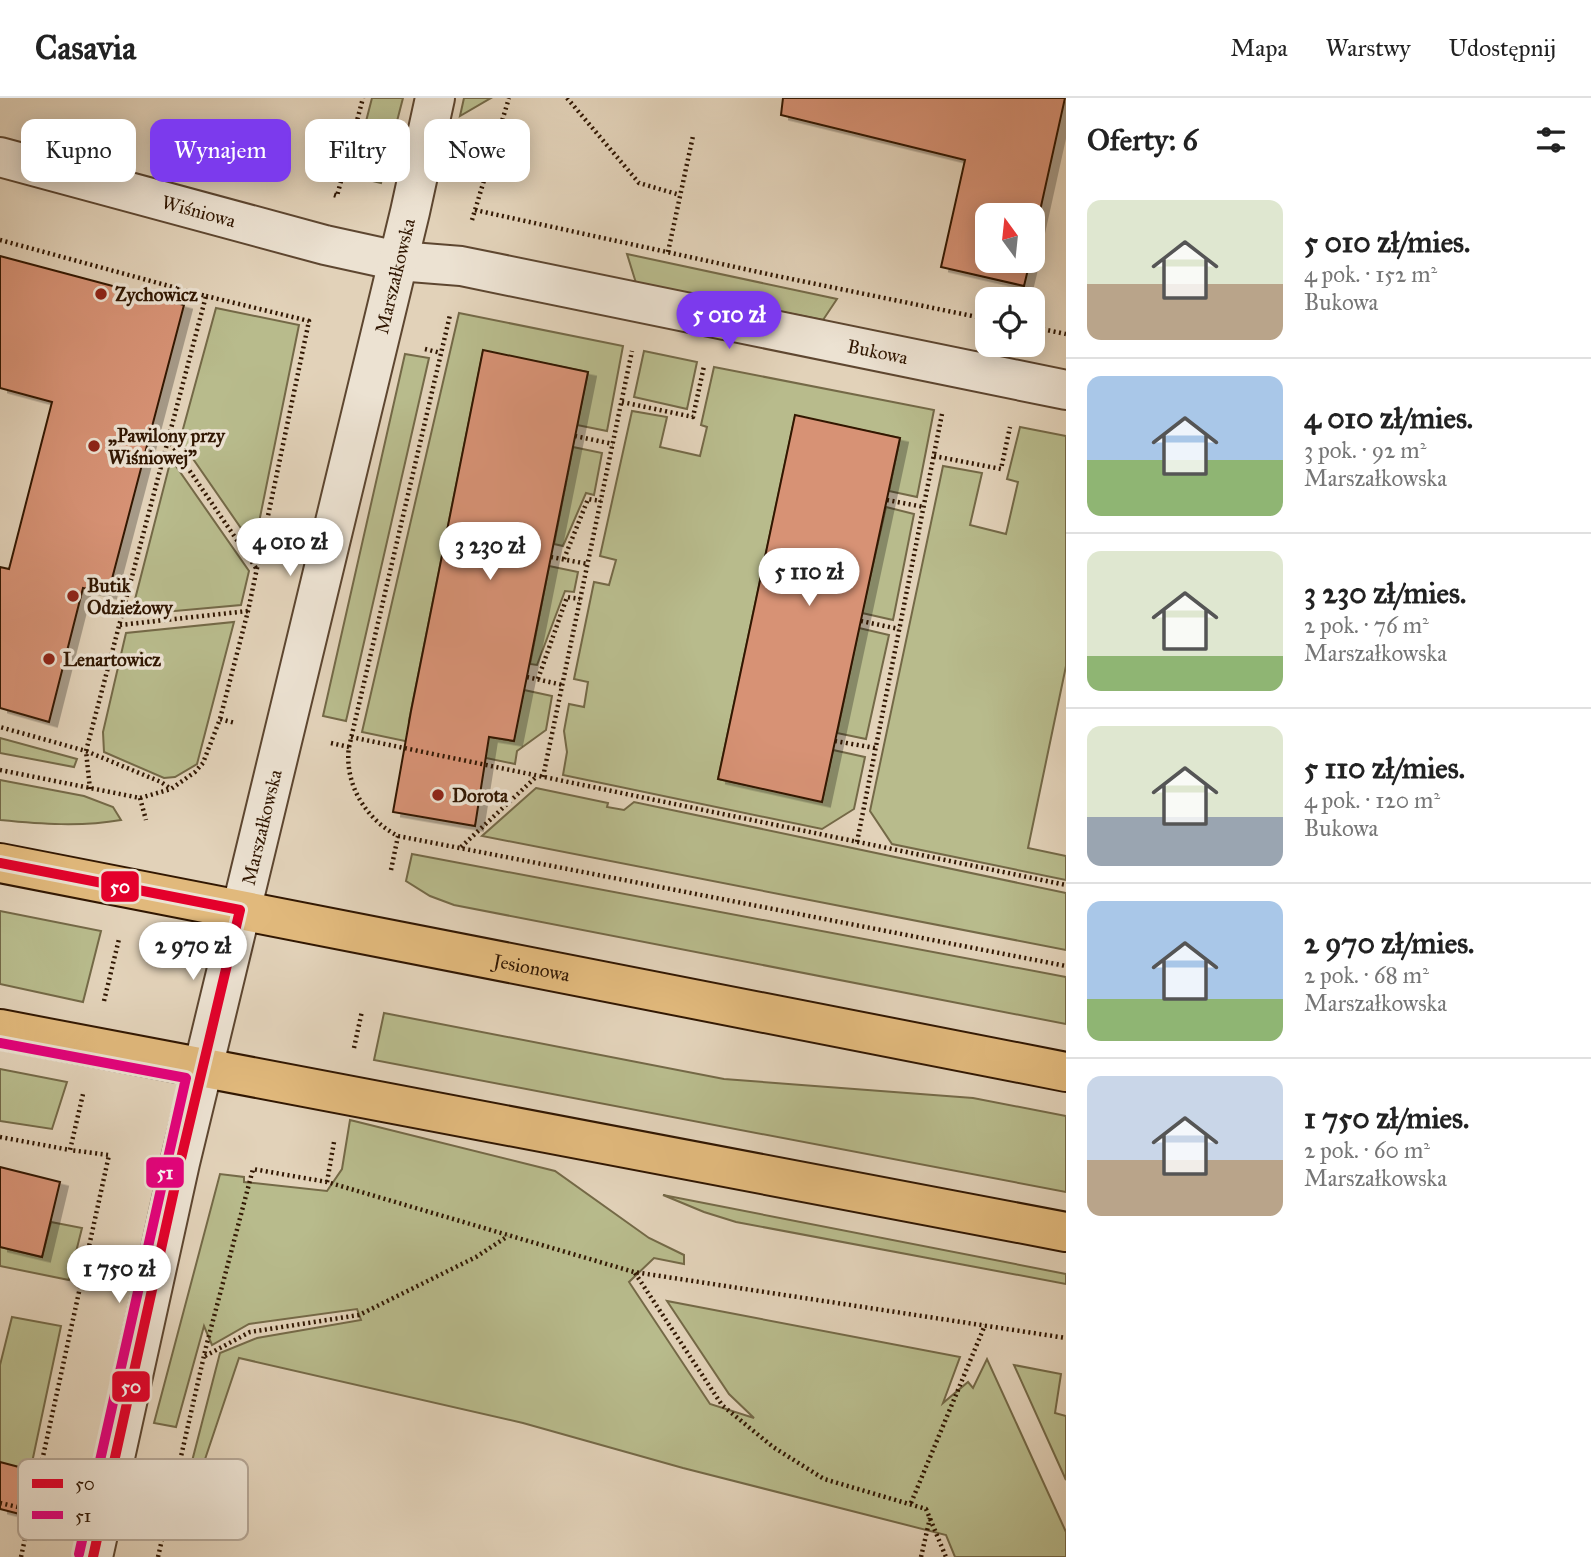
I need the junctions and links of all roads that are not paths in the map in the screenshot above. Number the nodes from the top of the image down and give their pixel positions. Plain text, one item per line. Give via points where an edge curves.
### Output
1 (435, 98) edge
2 (0, 157) edge
3 (398, 261) junction
4 (1066, 390) edge
5 (0, 863) edge
6 (240, 910) junction
7 (0, 1028) edge
8 (203, 1067) junction
9 (1066, 1072) edge
10 (1066, 1233) edge
11 (115, 1459) edge

1 - 3 street, Marszałkowska
2 - 3 street, Wiśniowa
3 - 4 street, Bukowa via 461,266
3 - 6 street, Marszałkowska
5 - 6 main road, Jesionowa
6 - 8 street, Marszałkowska
6 - 9 main road, Jesionowa
7 - 8 main road
8 - 10 main road
8 - 11 street, Marszałkowska

